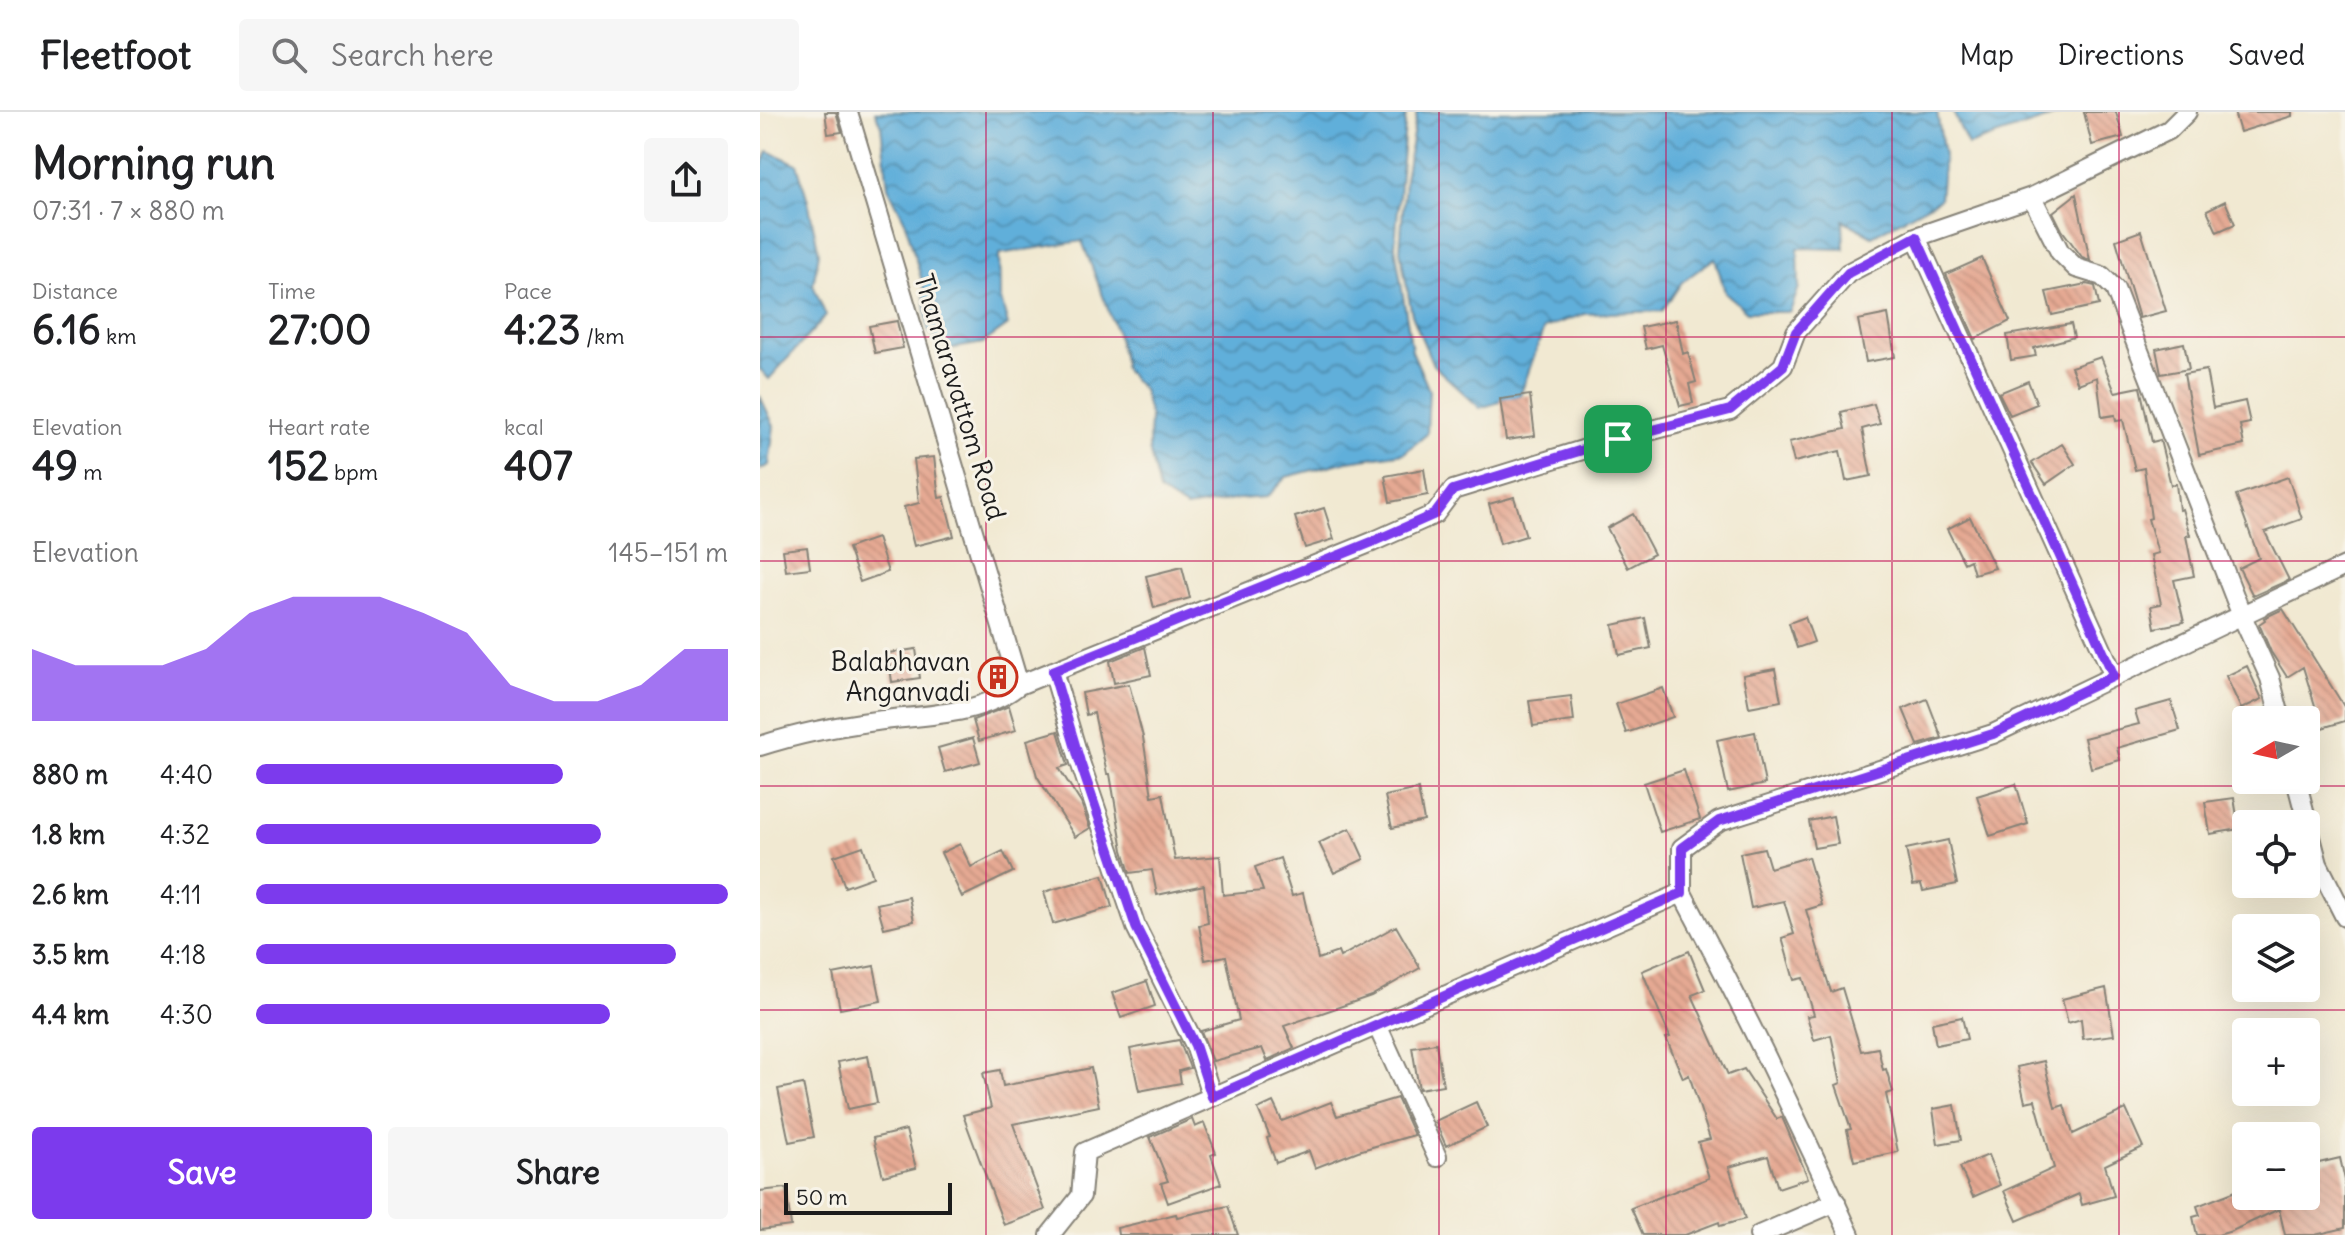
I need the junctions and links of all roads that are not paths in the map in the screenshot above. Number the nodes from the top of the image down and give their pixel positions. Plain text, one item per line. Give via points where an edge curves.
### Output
1 (848, 112) edge
2 (2187, 112) edge
3 (2032, 197) junction
4 (1916, 237) junction
5 (2345, 566) edge
6 (2242, 616) junction
7 (1053, 671) junction
8 (2114, 676) junction
9 (1024, 684) junction
10 (2277, 706) edge
11 (760, 746) edge
12 (2300, 794) edge
13 (1682, 893) junction
14 (2345, 917) edge
15 (1377, 1025) junction
16 (1212, 1097) junction
17 (1437, 1157) dead end
18 (1836, 1202) junction
19 (1050, 1235) edge
20 (1759, 1235) edge
21 (1850, 1235) edge

1 - 9 street, Thamaravattom Road
2 - 3 street via 2169,130
3 - 4 street
3 - 6 street via 2060,252 2076,268 2102,276 2115,289
4 - 7 street via 1848,273 1796,332 1783,366 1730,410 1453,490 1435,514
4 - 8 street
5 - 6 street
6 - 8 street
6 - 10 street
7 - 9 street
7 - 16 street via 1136,927 1195,1045
8 - 13 street via 1993,734 1719,821 1682,848
9 - 11 street via 976,708 870,722
12 - 14 street via 2318,864
13 - 15 street
13 - 18 street
15 - 16 street
15 - 17 street
16 - 19 street via 1085,1152 1081,1196
18 - 20 street
18 - 21 street

